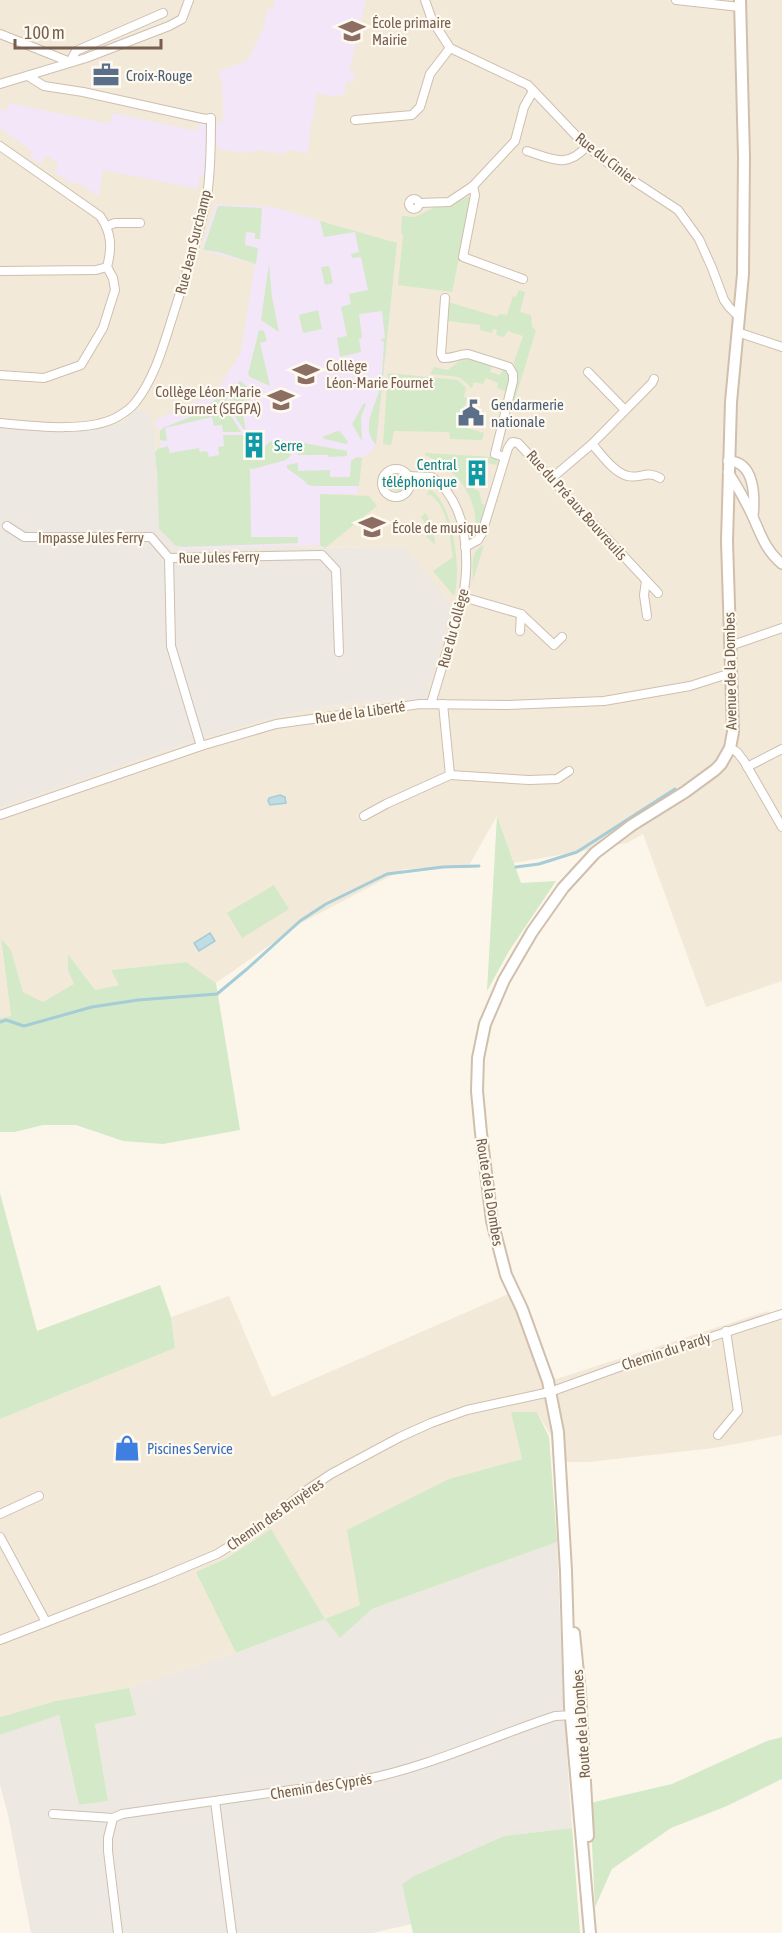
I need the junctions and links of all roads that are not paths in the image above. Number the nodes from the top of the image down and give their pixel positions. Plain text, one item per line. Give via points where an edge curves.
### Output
1 (189, 0) edge
2 (425, 0) edge
3 (676, 0) edge
4 (740, 4) edge
5 (163, 13) dead end
6 (0, 34) edge
7 (450, 48) junction
8 (70, 62) junction
9 (28, 76) junction
10 (0, 84) edge
11 (533, 91) junction
12 (355, 120) dead end
13 (0, 146) edge
14 (587, 146) junction
15 (528, 151) dead end
16 (473, 186) junction
17 (419, 203) dead end
18 (140, 223) dead end
19 (107, 226) junction
20 (107, 267) junction
21 (0, 271) edge
22 (523, 279) dead end
23 (445, 298) dead end
24 (739, 317) junction
25 (737, 332) junction
26 (782, 347) edge
27 (588, 372) dead end
28 (0, 375) edge
29 (654, 379) dead end
30 (625, 410) junction
31 (0, 423) edge
32 (592, 444) junction
33 (504, 457) junction
34 (728, 467) junction
35 (408, 476) dead end
36 (552, 478) junction
37 (660, 478) dead end
38 (753, 516) junction
39 (7, 526) dead end
40 (465, 547) junction
41 (169, 558) junction
42 (782, 564) edge
43 (646, 581) junction
44 (658, 593) dead end
45 (463, 597) junction
46 (520, 614) junction
47 (647, 616) dead end
48 (782, 628) edge
49 (520, 631) dead end
50 (562, 637) dead end
51 (730, 646) junction
52 (339, 652) dead end
53 (731, 673) junction
54 (431, 704) junction
55 (443, 704) junction
56 (201, 746) junction
57 (730, 748) junction
58 (782, 749) edge
59 (747, 767) junction
60 (569, 771) dead end
61 (450, 775) junction
62 (0, 815) edge
63 (364, 816) dead end
64 (782, 827) edge
65 (608, 843) joint
66 (782, 1314) edge
67 (726, 1331) junction
68 (550, 1392) junction
69 (718, 1436) dead end
70 (39, 1496) dead end
71 (0, 1514) edge
72 (0, 1537) edge
73 (46, 1622) junction
74 (0, 1640) edge
75 (576, 1715) junction
76 (215, 1801) junction
77 (53, 1814) dead end
78 (114, 1818) junction
79 (118, 1933) edge
80 (232, 1933) edge
81 (590, 1933) edge

1 - 8 street via 182,19 169,26
2 - 7 street via 432,20
3 - 4 street
4 - 24 main road, Avenue de la Dombes via 744,169
5 - 8 street via 76,51
6 - 8 street
7 - 11 street, Rue du Cinier via 528,85
7 - 12 street via 430,74 420,107 412,115
8 - 9 street
9 - 10 street
9 - 31 street, Rue Jean Surchamp via 44,86 211,118 212,151 207,195 185,276 159,359 134,405 116,418 84,427
11 - 14 street, Rue du Cinier
11 - 16 street via 524,107 515,141
13 - 19 street via 100,216
14 - 15 street via 580,154 558,161
14 - 24 street, Rue du Cinier via 678,210 699,239 724,300
16 - 17 street via 449,202
16 - 22 street via 475,195 463,257
18 - 19 street
19 - 20 street via 111,240
20 - 21 street
20 - 28 street via 115,290 103,328 81,365 44,378
23 - 33 street via 443,358 468,354 509,367 513,374 495,454
24 - 25 main road, Avenue de la Dombes
25 - 26 street
25 - 34 main road, Avenue de la Dombes
27 - 30 street
29 - 30 street
30 - 32 street
32 - 36 street
32 - 37 street via 628,477 654,474
33 - 36 street, Rue du Pré aux Bouvreuils via 512,442 518,442
33 - 40 street, Rue du Pré aux Bouvreuils via 482,533
34 - 38 street
34 - 38 street via 740,464 748,474 754,497
34 - 51 main road, Avenue de la Dombes
35 - 40 street, Rue du Collège via 432,477 445,489 460,519
36 - 43 street, Rue du Pré aux Bouvreuils
38 - 42 street via 764,543
39 - 41 street, Impasse Jules Ferry via 24,537 151,537
40 - 45 street, Rue du Collège
41 - 52 street, Rue Jules Ferry via 322,555 336,570
41 - 56 street, Rue Jules Ferry via 171,646
43 - 44 street, Rue du Pré aux Bouvreuils
43 - 47 street
45 - 46 street
45 - 54 street, Rue du Collège
46 - 49 street
46 - 50 street via 554,645
48 - 51 street
51 - 53 main road, Avenue de la Dombes
53 - 55 street, Rue de la Liberté via 682,688 604,701
53 - 57 main road, Avenue de la Dombes
54 - 55 street, Rue de la Liberté
54 - 56 street, Rue de la Liberté via 276,724
55 - 61 street
56 - 62 street, Rue de la Liberté
57 - 59 street
57 - 65 main road, Avenue de la Dombes via 711,774
58 - 59 street
59 - 64 street
60 - 61 street via 557,779 529,780
61 - 63 street
65 - 68 main road, Route de la Dombes via 563,888 518,954 488,1015 478,1058 477,1091 492,1221 506,1275 541,1358
66 - 67 street, Chemin du Pardy
67 - 68 street, Chemin du Pardy
67 - 69 street via 738,1411
68 - 73 street, Chemin des Bruyères via 451,1415 400,1437 331,1474 265,1524 217,1554
68 - 75 main road, Route de la Dombes via 558,1432 566,1571 576,1654
70 - 71 street
72 - 73 street
73 - 74 street, Chemin des Bruyères
75 - 76 street, Chemin des Cyprès via 555,1716 384,1776
75 - 81 main road, Route de la Dombes via 588,1827
76 - 78 street, Chemin des Cyprès
76 - 80 street
77 - 78 street, Chemin des Cyprès
78 - 79 street via 108,1851

